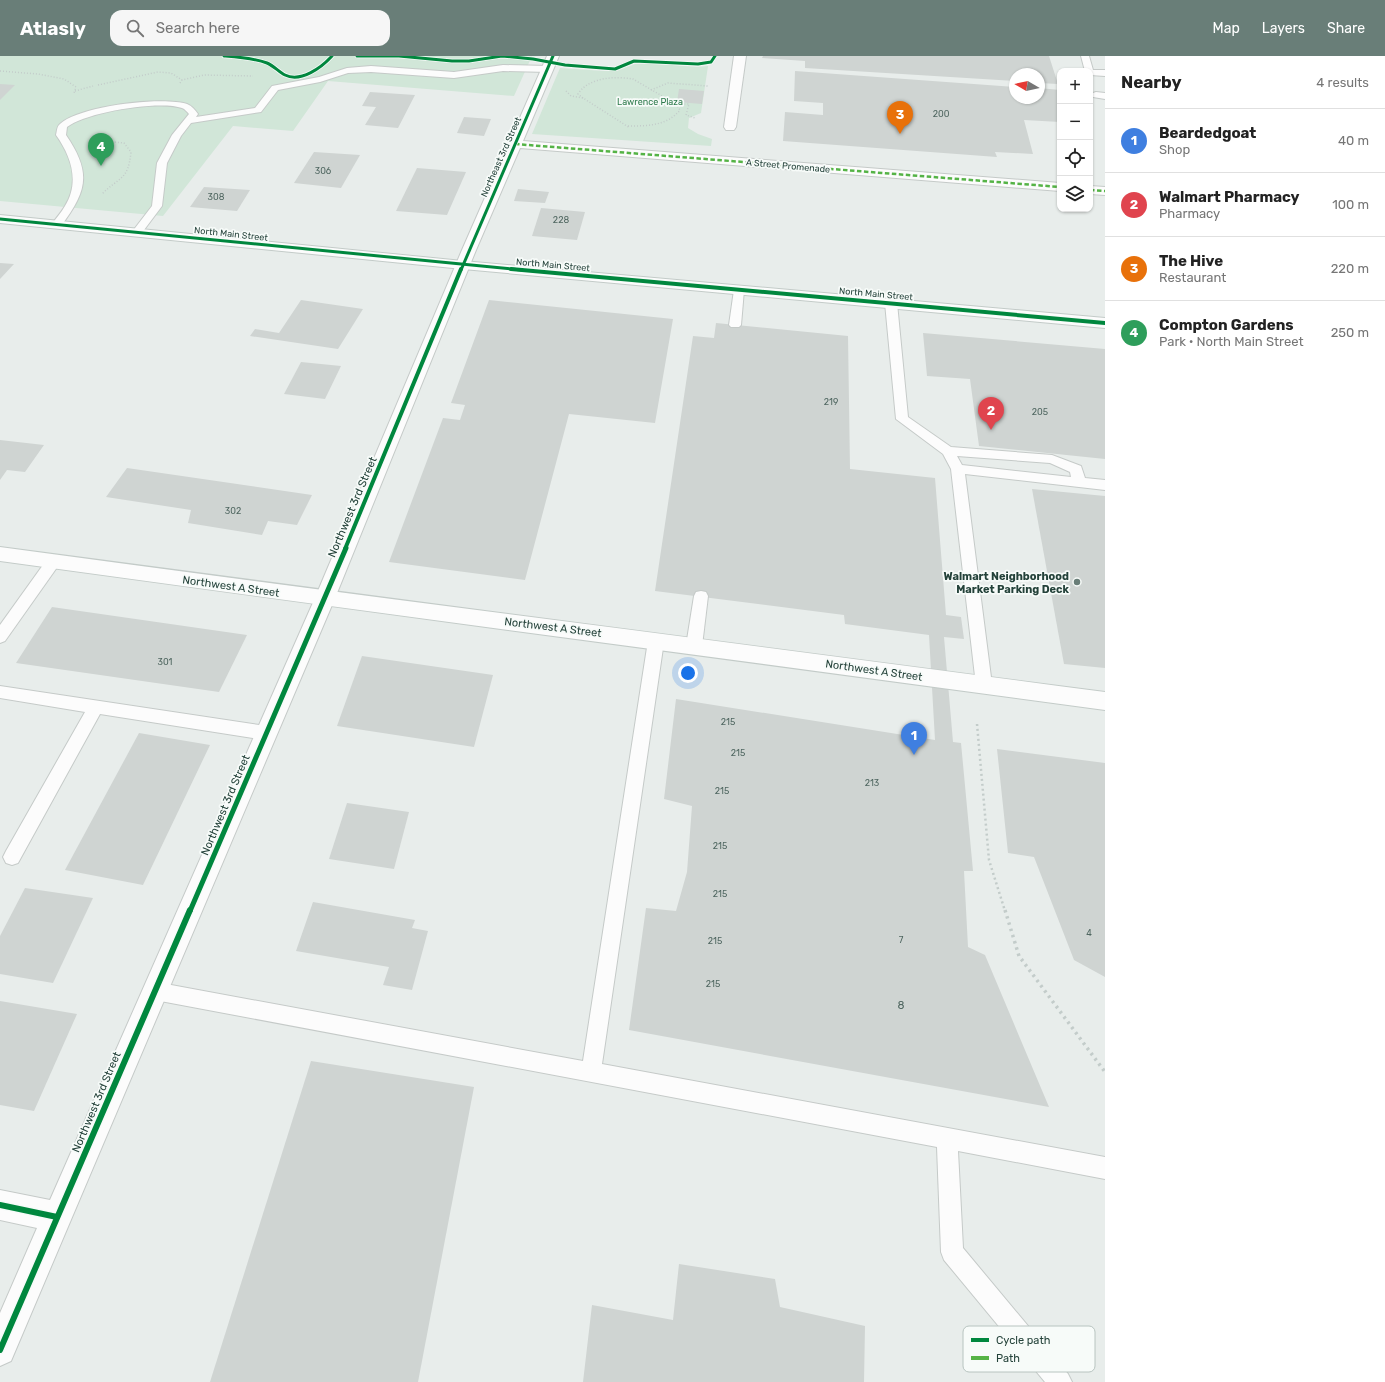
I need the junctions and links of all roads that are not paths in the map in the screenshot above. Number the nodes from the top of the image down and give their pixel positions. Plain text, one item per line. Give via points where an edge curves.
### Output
1 (553, 56) edge
2 (740, 56) edge
3 (1085, 56) edge
4 (548, 69) junction
5 (1105, 73) edge
6 (188, 121) junction
7 (730, 127) dead end
8 (515, 144) junction
9 (1057, 187) edge
10 (1093, 190) edge
11 (1105, 191) edge
12 (0, 219) edge
13 (57, 224) junction
14 (137, 232) junction
15 (463, 265) junction
16 (740, 290) junction
17 (891, 303) junction
18 (1105, 323) edge
19 (735, 325) dead end
20 (948, 451) junction
21 (958, 469) junction
22 (1079, 482) junction
23 (1105, 485) edge
24 (0, 554) edge
25 (53, 562) junction
26 (700, 596) dead end
27 (325, 598) junction
28 (0, 637) edge
29 (656, 641) junction
30 (694, 646) junction
31 (984, 685) junction
32 (0, 692) edge
33 (1105, 701) edge
34 (96, 707) junction
35 (266, 733) junction
36 (12, 857) dead end
37 (155, 991) junction
38 (591, 1072) junction
39 (947, 1138) junction
40 (1105, 1168) edge
41 (0, 1205) edge
42 (57, 1217) junction
43 (1013, 1326) edge
44 (0, 1350) edge
45 (1052, 1372) edge
46 (1060, 1382) edge

1 - 4 street, Northeast 3rd Street
2 - 7 street
3 - 5 lane via 1090,72
4 - 6 lane via 503,68 454,75 371,69 347,71 275,88 258,110
4 - 8 street, Northeast 3rd Street
6 - 13 lane via 194,114 186,106 160,104 91,113 74,118 62,126 61,135 70,148 79,176 73,202
6 - 14 lane via 162,163 156,206
8 - 9 street, A Street Promenade
8 - 15 street, Northeast 3rd Street
10 - 11 street
12 - 13 street, North Main Street
13 - 14 street, North Main Street
14 - 15 street, North Main Street
15 - 16 street, North Main Street
15 - 27 street, Northwest 3rd Street
16 - 17 street, North Main Street
16 - 19 lane
17 - 18 street, North Main Street
17 - 20 lane via 902,419
20 - 21 lane
20 - 22 lane via 1052,459 1076,469
21 - 22 lane
21 - 31 lane
22 - 23 lane
24 - 25 street, Northwest A Street
25 - 27 street, Northwest A Street
25 - 28 lane
26 - 30 lane
27 - 29 street, Northwest A Street
27 - 35 street, Northwest 3rd Street
29 - 30 street, Northwest A Street
29 - 38 lane
30 - 31 street, Northwest A Street
31 - 33 street, Northwest A Street
32 - 34 lane
34 - 35 lane
34 - 36 lane
35 - 37 street, Northwest 3rd Street
37 - 38 lane
37 - 42 street, Northwest 3rd Street
38 - 39 lane
39 - 40 lane
39 - 43 lane via 952,1252
41 - 42 street
42 - 44 street, Northwest 3rd Street
45 - 46 lane

